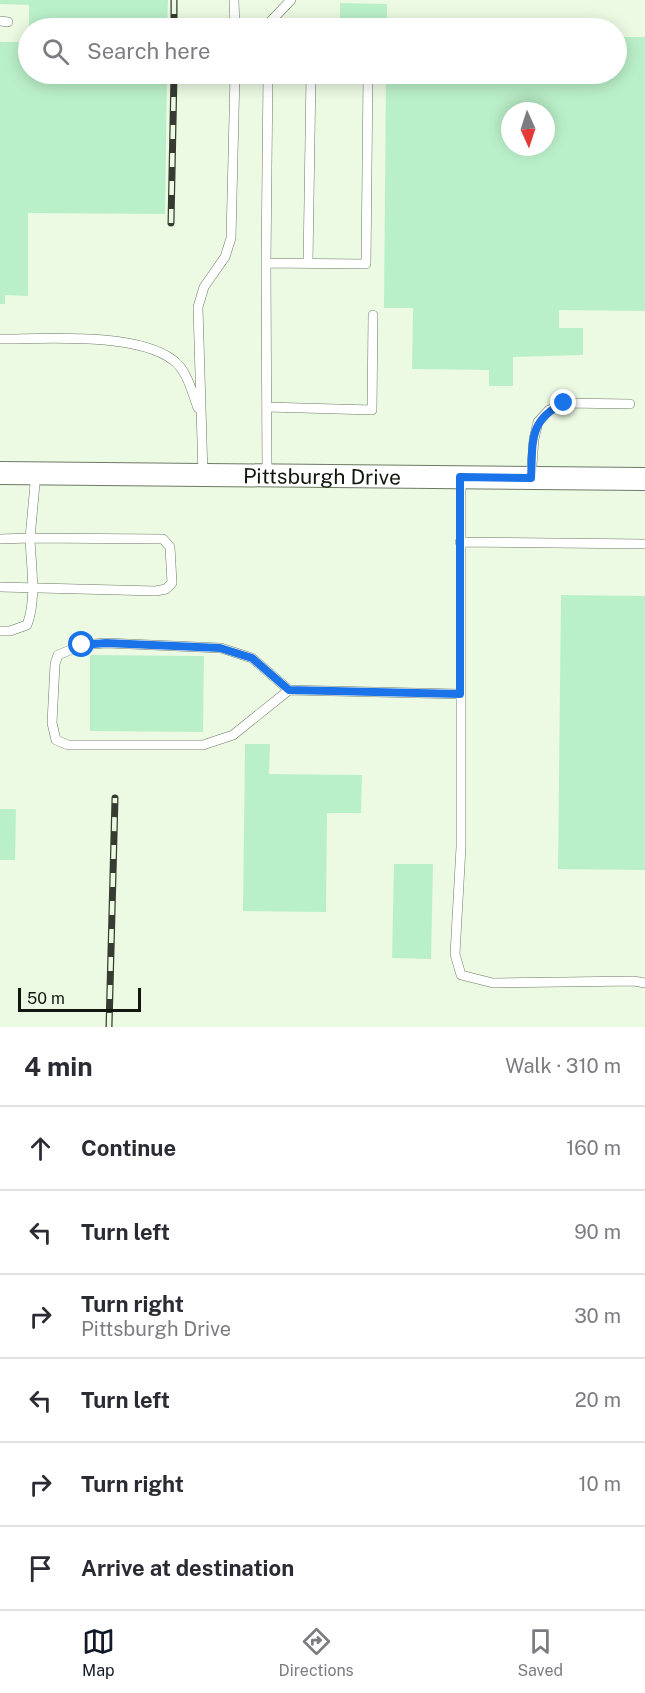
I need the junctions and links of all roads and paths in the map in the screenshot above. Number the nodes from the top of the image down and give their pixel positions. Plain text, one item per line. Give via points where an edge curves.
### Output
1 (234, 0) edge
2 (291, 0) edge
3 (235, 18) edge
4 (274, 18) edge
5 (235, 84) edge
6 (268, 84) edge
7 (311, 84) edge
8 (368, 84) edge
9 (266, 263) junction
10 (309, 263) junction
11 (373, 315) dead end
12 (0, 339) edge
13 (630, 404) dead end
14 (267, 407) junction
15 (201, 416) junction
16 (0, 473) edge
17 (36, 473) junction
18 (203, 475) junction
19 (267, 476) junction
20 (460, 477) junction
21 (531, 478) junction
22 (645, 479) edge
23 (0, 538) edge
24 (30, 538) junction
25 (460, 542) junction
26 (645, 544) edge
27 (0, 587) edge
28 (32, 587) junction
29 (0, 631) edge
30 (289, 690) junction
31 (460, 694) junction
32 (645, 983) edge

1 - 3 lane
2 - 4 lane
5 - 15 lane via 231,238 225,257 204,287 198,307
6 - 9 lane
7 - 10 lane
8 - 10 lane via 366,264
9 - 10 lane
9 - 14 lane
11 - 14 lane via 372,410
12 - 15 lane via 102,340 151,348 174,360 187,379
13 - 21 lane via 564,403 549,410 538,422
14 - 19 lane
15 - 18 lane
16 - 17 street, Pittsburgh Drive
17 - 18 street, Pittsburgh Drive
17 - 24 lane
18 - 19 street, Pittsburgh Drive
19 - 20 street, Pittsburgh Drive
20 - 21 street, Pittsburgh Drive
20 - 25 lane
21 - 22 street, Pittsburgh Drive
23 - 24 lane
24 - 28 lane
24 - 28 lane via 163,539 170,547 172,583 156,591
25 - 26 lane
25 - 31 lane
27 - 28 lane
28 - 29 lane via 32,612 27,624
30 - 30 lane via 233,735 203,745 68,745 56,740 52,723 58,655 82,645 220,648 252,658
30 - 31 lane
31 - 32 lane via 461,847 455,954 461,975 493,983

